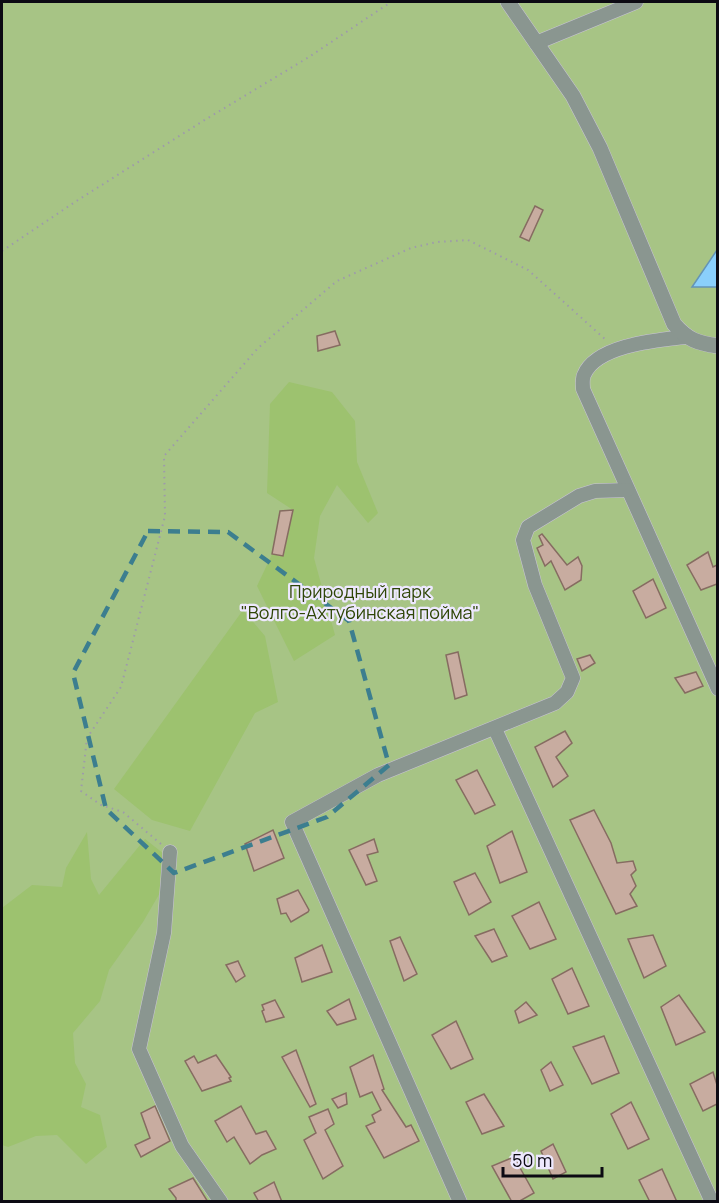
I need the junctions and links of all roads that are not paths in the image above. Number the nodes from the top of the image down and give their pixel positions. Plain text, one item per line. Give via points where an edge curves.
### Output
1 (508, 2) edge
2 (636, 2) edge
3 (536, 43) junction
4 (685, 337) junction
5 (717, 346) edge
6 (627, 490) junction
7 (717, 690) edge
8 (495, 729) junction
9 (170, 852) road end
10 (221, 1202) edge
11 (459, 1202) edge
12 (712, 1202) edge

1 - 3 street
2 - 3 street
3 - 4 street via 573,96 600,148 674,324
4 - 5 street
4 - 6 street via 616,349 591,366 584,376 583,389
6 - 7 street
6 - 8 street via 579,496 528,526 523,540 535,585 573,678 567,692 555,703
8 - 11 street via 378,775 292,822
8 - 12 street
9 - 10 street via 164,933 139,1049 182,1146

